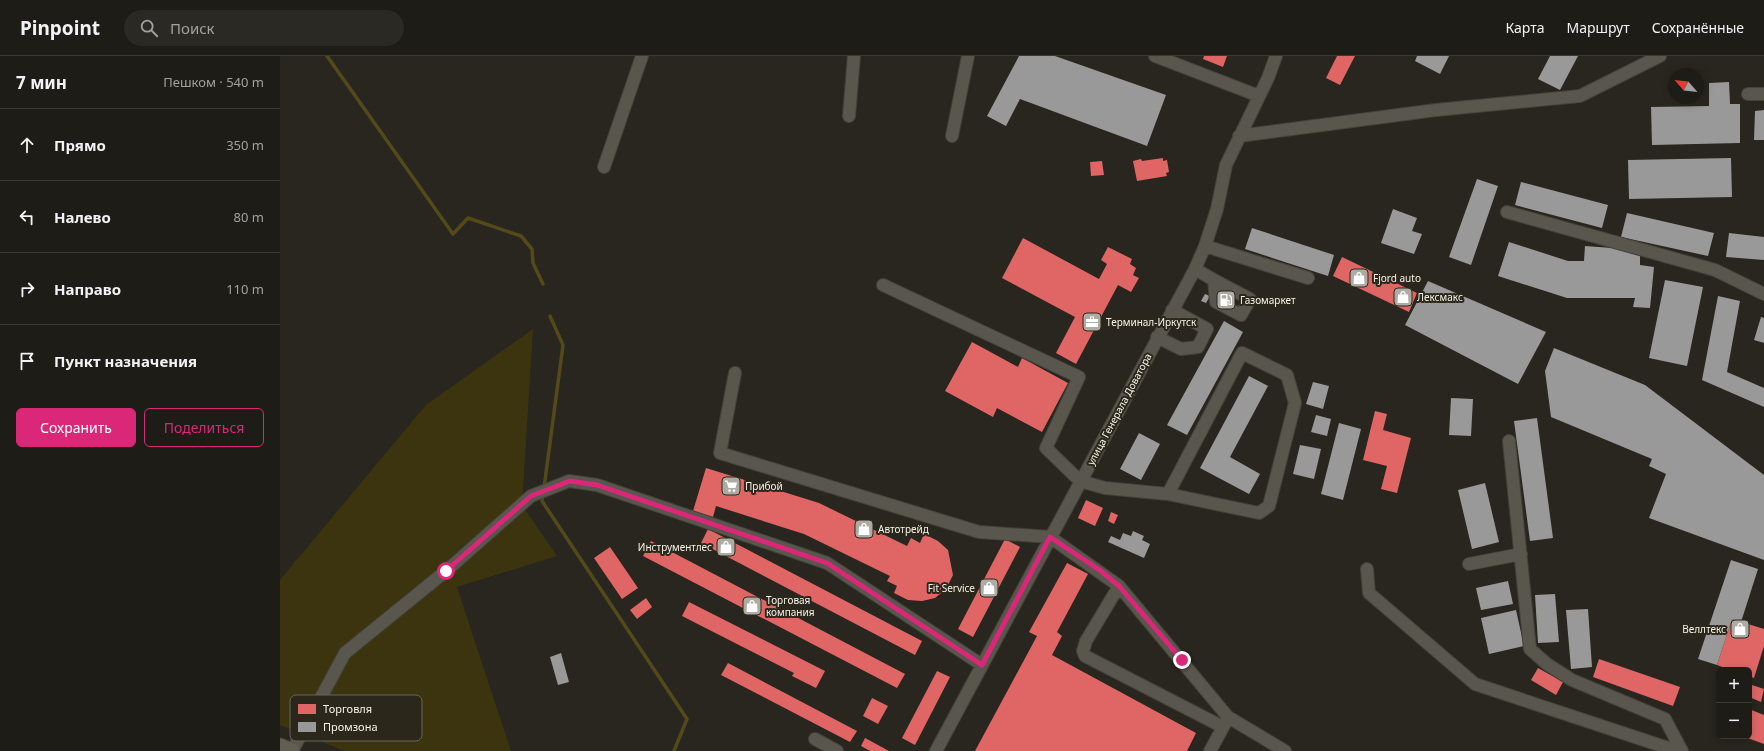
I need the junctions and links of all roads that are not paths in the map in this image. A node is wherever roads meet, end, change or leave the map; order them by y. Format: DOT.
graph roads {
  1 [pos="642,56"];
  2 [pos="854,56"];
  3 [pos="968,56"];
  4 [pos="1155,56"];
  5 [pos="1276,56"];
  6 [pos="1660,56"];
  7 [pos="1748,94"];
  8 [pos="1764,94"];
  9 [pos="1259,96"];
  10 [pos="849,116"];
  11 [pos="952,136"];
  12 [pos="1240,136"];
  13 [pos="604,167"];
  14 [pos="1506,212"];
  15 [pos="1205,246"];
  16 [pos="1195,269"];
  17 [pos="1308,278"];
  18 [pos="1214,280"];
  19 [pos="883,285"];
  20 [pos="1764,294"];
  21 [pos="1172,310"];
  22 [pos="1157,337"];
  23 [pos="735,373"];
  24 [pos="1509,441"];
  25 [pos="1080,481"];
  26 [pos="1168,494"];
  27 [pos="1050,537"];
  28 [pos="1521,554"];
  29 [pos="1469,564"];
  30 [pos="1367,569"];
  31 [pos="1119,586"];
  32 [pos="982,665"];
  33 [pos="322,695"];
  34 [pos="1226,722"];
  35 [pos="815,739"];
  36 [pos="297,741"];
  37 [pos="280,746"];
  38 [pos="292,751"];
  39 [pos="837,751"];
  40 [pos="936,751"];
  41 [pos="1210,751"];
  42 [pos="1285,751"];
  43 [pos="1677,751"];
  44 [pos="1682,751"];
  1 -- 13 [label="street"];
  2 -- 10 [label="street"];
  3 -- 11 [label="street"];
  4 -- 9 [label="street"];
  5 -- 9 [label="street, улица Генерала Доватора"];
  6 -- 12 [label="street"];
  7 -- 8 [label="street"];
  9 -- 12 [label="street, улица Генерала Доватора"];
  12 -- 15 [label="street, улица Генерала Доватора"];
  14 -- 20 [label="street"];
  15 -- 16 [label="street, улица Генерала Доватора"];
  15 -- 17 [label="street"];
  16 -- 18 [label="street"];
  16 -- 21 [label="street, улица Генерала Доватора"];
  19 -- 25 [label="street"];
  21 -- 22 [label="street, улица Генерала Доватора"];
  21 -- 22 [label="street"];
  22 -- 25 [label="street, улица Генерала Доватора"];
  23 -- 27 [label="street"];
  24 -- 28 [label="street"];
  25 -- 26 [label="street"];
  25 -- 27 [label="street, улица Генерала Доватора"];
  26 -- 26 [label="street"];
  27 -- 31 [label="street"];
  27 -- 32 [label="street, улица Генерала Доватора"];
  28 -- 29 [label="street"];
  28 -- 44 [label="street"];
  30 -- 43 [label="street"];
  31 -- 34 [label="street"];
  31 -- 34 [label="street"];
  32 -- 33 [label="street"];
  32 -- 40 [label="street, улица Генерала Доватора"];
  34 -- 41 [label="street"];
  34 -- 42 [label="street"];
  35 -- 39 [label="street"];
  36 -- 38 [label="street"];
  37 -- 38 [label="main road"];
}
